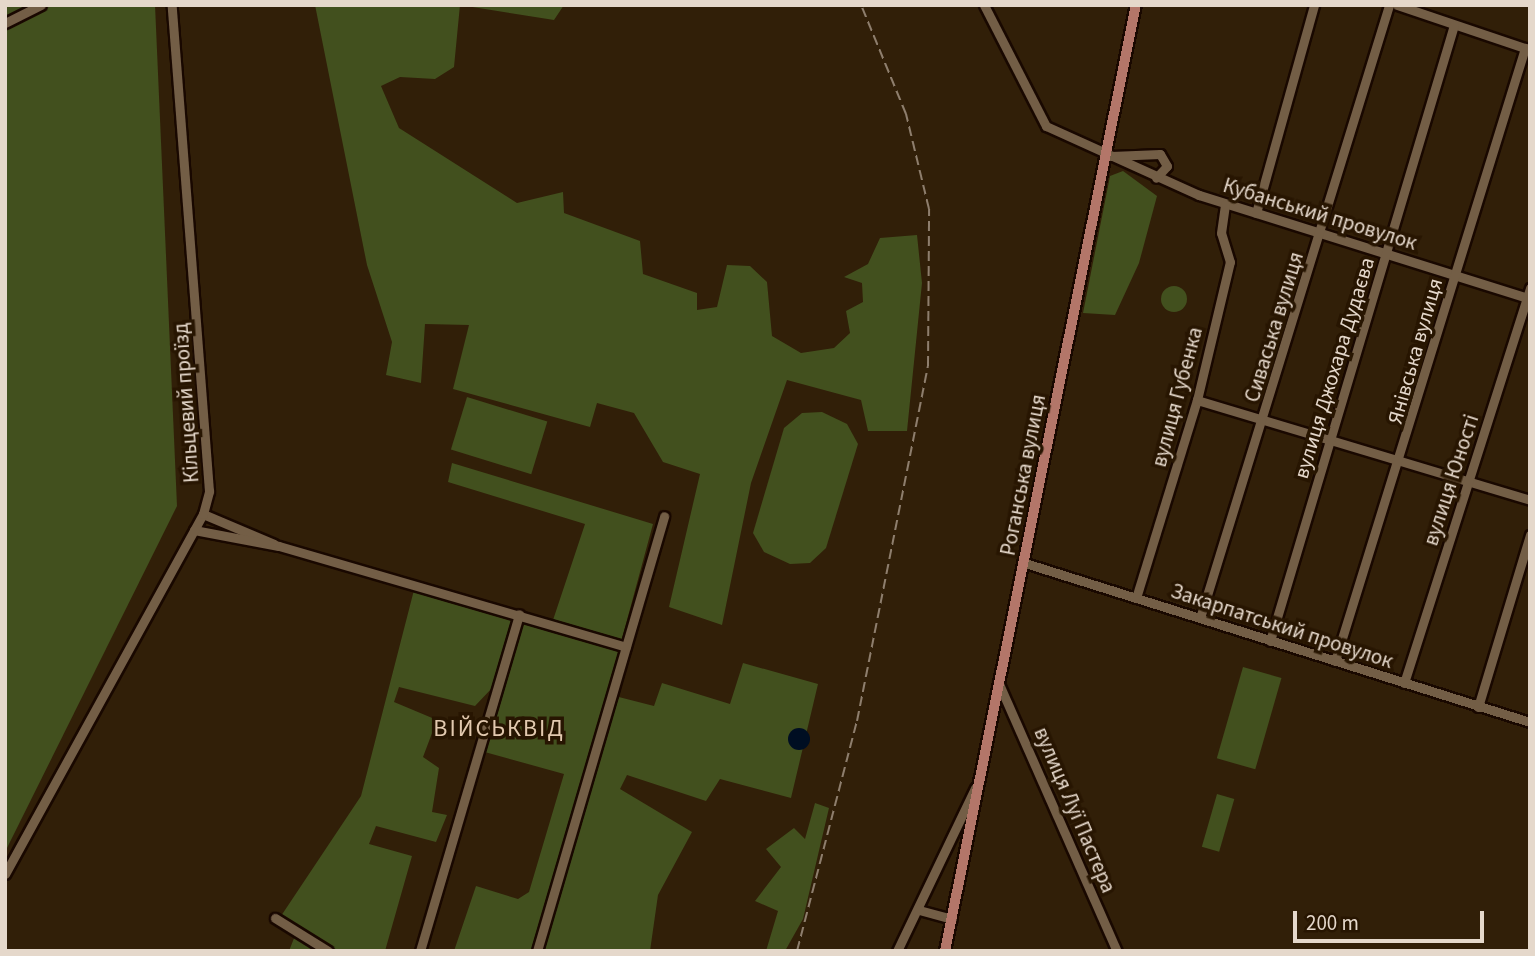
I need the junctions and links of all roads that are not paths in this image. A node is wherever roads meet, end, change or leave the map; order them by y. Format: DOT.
graph roads {
  1 [pos="41,5"];
  2 [pos="172,5"];
  3 [pos="984,5"];
  4 [pos="1136,5"];
  5 [pos="1314,5"];
  6 [pos="1389,5"];
  7 [pos="1397,5"];
  8 [pos="5,23"];
  9 [pos="1454,25"];
  10 [pos="1527,49"];
  11 [pos="1106,156"];
  12 [pos="1156,178"];
  13 [pos="1224,204"];
  14 [pos="1256,213"];
  15 [pos="1321,235"];
  16 [pos="1387,252"];
  17 [pos="1456,272"];
  18 [pos="1529,295"];
  19 [pos="1197,400"];
  20 [pos="1264,420"];
  21 [pos="1331,441"];
  22 [pos="1402,459"];
  23 [pos="1468,481"];
  24 [pos="1530,500"];
  25 [pos="203,514"];
  26 [pos="664,516"];
  27 [pos="194,530"];
  28 [pos="1530,536"];
  29 [pos="279,546"];
  30 [pos="1025,563"];
  31 [pos="1136,598"];
  32 [pos="519,614"];
  33 [pos="1200,618"];
  34 [pos="1270,641"];
  35 [pos="626,647"];
  36 [pos="1335,661"];
  37 [pos="1405,683"];
  38 [pos="999,684"];
  39 [pos="1478,707"];
  40 [pos="1530,722"];
  41 [pos="978,783"];
  42 [pos="5,874"];
  43 [pos="919,910"];
  44 [pos="275,918"];
  45 [pos="952,919"];
  46 [pos="328,951"];
  47 [pos="420,951"];
  48 [pos="537,951"];
  49 [pos="897,951"];
  50 [pos="945,951"];
  51 [pos="1117,951"];
  1 -- 8 [label="street"];
  2 -- 25 [label="street, Кільцевий проїзд"];
  3 -- 11 [label="street, Кубанський провулок"];
  4 -- 11 [label="main road, Роганська вулиця"];
  5 -- 14 [label="street"];
  6 -- 15 [label="street, Сиваська вулиця"];
  7 -- 9 [label="street"];
  9 -- 10 [label="street"];
  9 -- 16 [label="street, вулиця Джохара Дудаєва"];
  10 -- 17 [label="street, Янівська вулиця"];
  11 -- 12 [label="street, Кубанський провулок"];
  11 -- 12 [label="street"];
  11 -- 30 [label="main road, Роганська вулиця"];
  12 -- 13 [label="street, Кубанський провулок"];
  13 -- 14 [label="street, Кубанський провулок"];
  13 -- 19 [label="street, вулиця Губенка"];
  14 -- 15 [label="street, Кубанський провулок"];
  15 -- 16 [label="street, Кубанський провулок"];
  15 -- 20 [label="street, Сиваська вулиця"];
  16 -- 17 [label="street, Кубанський провулок"];
  16 -- 21 [label="street, вулиця Джохара Дудаєва"];
  17 -- 18 [label="street, Кубанський провулок"];
  17 -- 22 [label="street, Янівська вулиця"];
  18 -- 23 [label="street, вулиця Юності"];
  19 -- 20 [label="street"];
  19 -- 31 [label="street, вулиця Губенка"];
  20 -- 21 [label="street"];
  20 -- 33 [label="street, Сиваська вулиця"];
  21 -- 22 [label="street"];
  21 -- 34 [label="street, вулиця Джохара Дудаєва"];
  22 -- 23 [label="street"];
  22 -- 36 [label="street, Янівська вулиця"];
  23 -- 24 [label="street"];
  23 -- 37 [label="street, вулиця Юності"];
  25 -- 27 [label="street, Кільцевий проїзд"];
  25 -- 29 [label="street"];
  26 -- 35 [label="street"];
  27 -- 29 [label="street"];
  27 -- 42 [label="street, Кільцевий проїзд"];
  28 -- 39 [label="street"];
  29 -- 32 [label="street"];
  30 -- 31 [label="street, Закарпатський провулок"];
  30 -- 38 [label="main road, Роганська вулиця"];
  31 -- 33 [label="street, Закарпатський провулок"];
  32 -- 35 [label="street"];
  32 -- 47 [label="street"];
  33 -- 34 [label="street, Закарпатський провулок"];
  34 -- 36 [label="street, Закарпатський провулок"];
  35 -- 48 [label="street"];
  36 -- 37 [label="street, Закарпатський провулок"];
  37 -- 39 [label="street, Закарпатський провулок"];
  38 -- 41 [label="main road, Роганська вулиця"];
  38 -- 51 [label="street, вулиця Луї Пастера"];
  39 -- 40 [label="street, Закарпатський провулок"];
  41 -- 43 [label="street"];
  41 -- 45 [label="main road, Роганська вулиця"];
  43 -- 45 [label="street"];
  43 -- 49 [label="street"];
  44 -- 46 [label="street"];
  45 -- 50 [label="main road, Роганська вулиця"];
}
